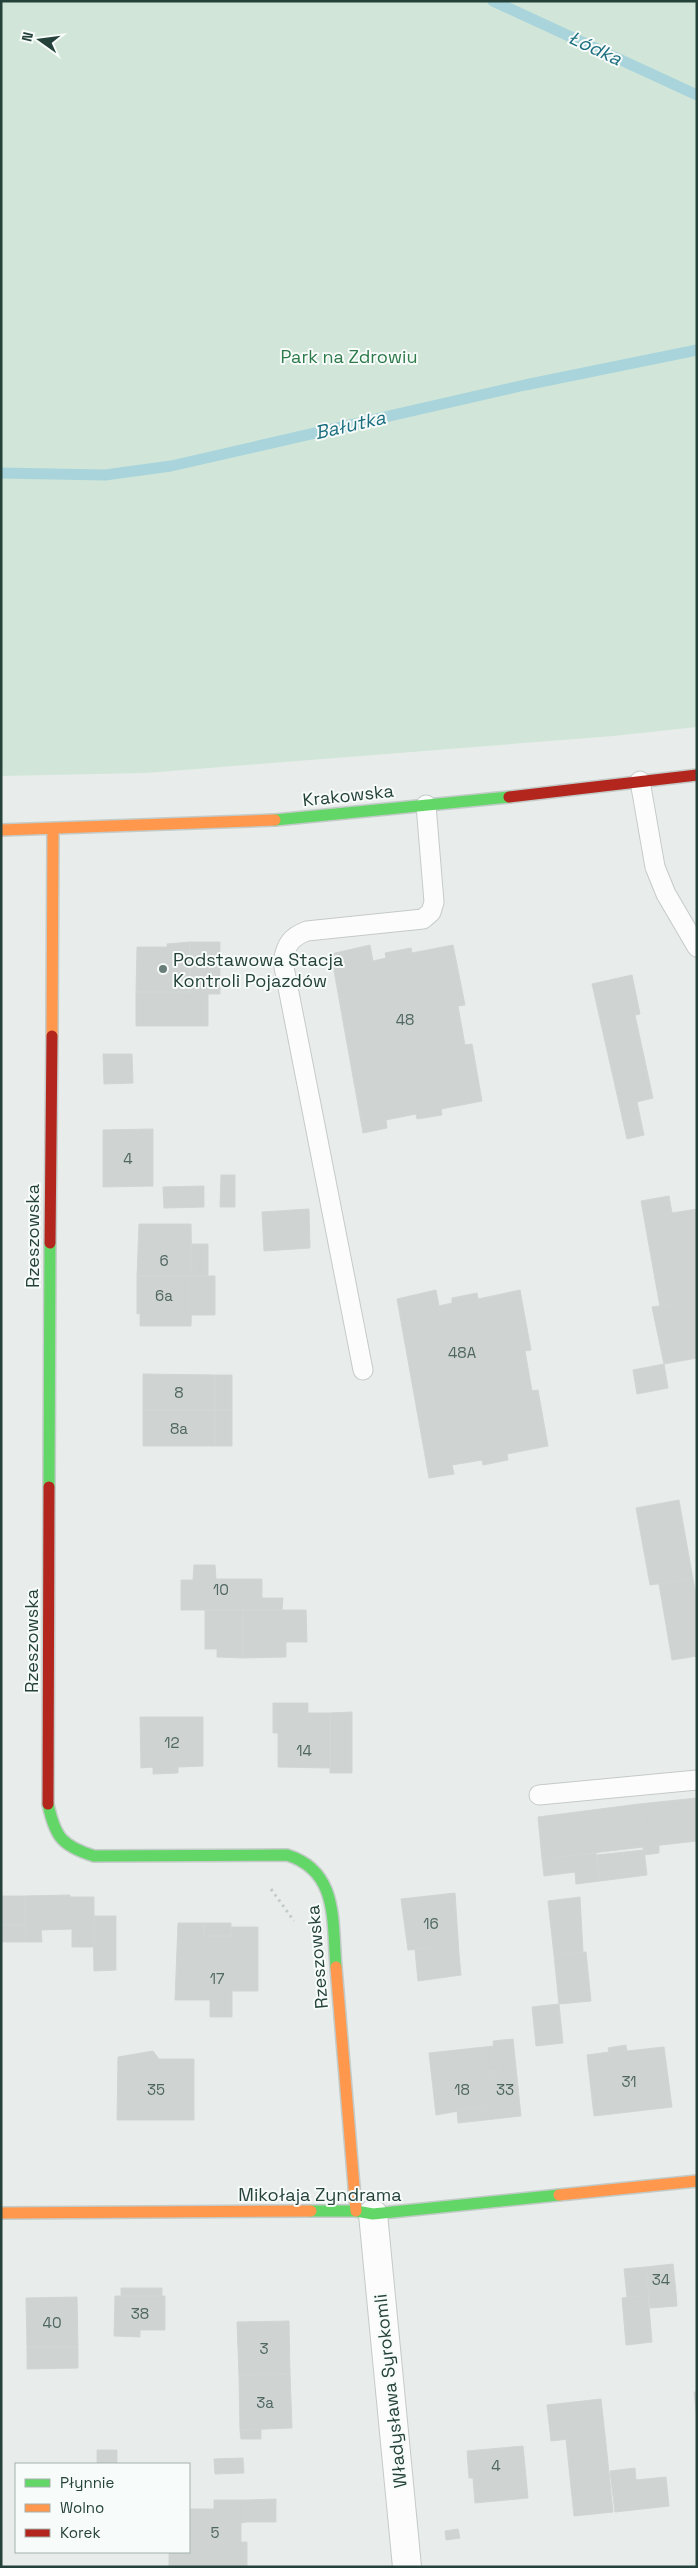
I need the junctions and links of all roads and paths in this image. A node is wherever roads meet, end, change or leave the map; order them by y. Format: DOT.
graph roads {
  1 [pos="697,775"];
  2 [pos="640,781"];
  3 [pos="426,805"];
  4 [pos="52,829"];
  5 [pos="1,830"];
  6 [pos="697,946"];
  7 [pos="363,1370"];
  8 [pos="697,1780"];
  9 [pos="539,1795"];
  10 [pos="697,2181"];
  11 [pos="1,2213"];
  12 [pos="364,2213"];
  13 [pos="407,2567"];
  1 -- 2 [label="street, Krakowska"];
  2 -- 3 [label="street, Krakowska"];
  2 -- 6 [label="lane"];
  3 -- 4 [label="street, Krakowska"];
  3 -- 7 [label="lane"];
  4 -- 5 [label="street, Krakowska"];
  4 -- 12 [label="street, Rzeszowska"];
  8 -- 9 [label="lane"];
  10 -- 12 [label="street, Mikołaja Zyndrama"];
  11 -- 12 [label="street, Mikołaja Zyndrama"];
  12 -- 13 [label="street, Władysława Syrokomli"];
}
